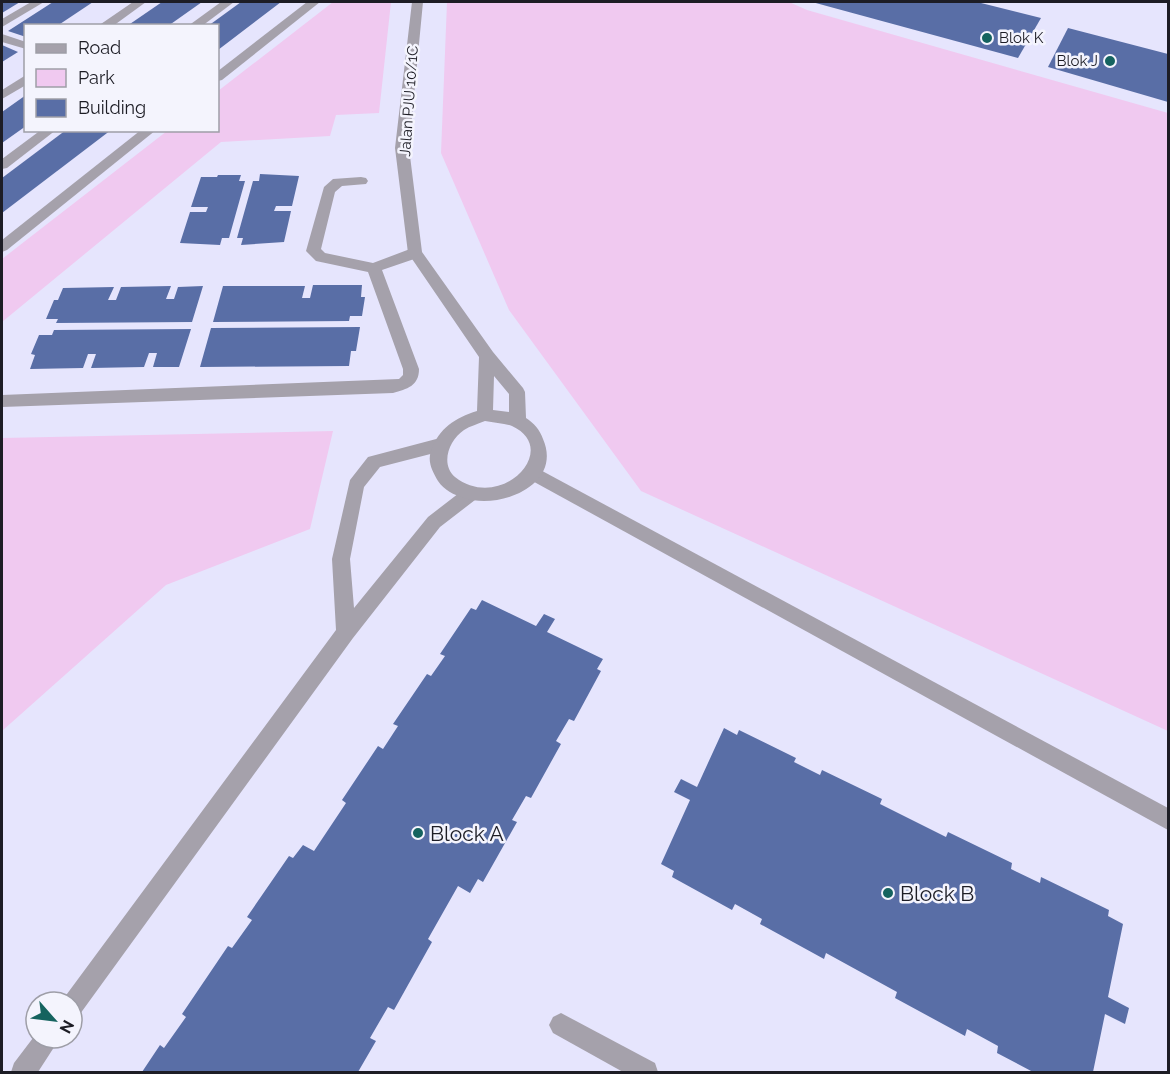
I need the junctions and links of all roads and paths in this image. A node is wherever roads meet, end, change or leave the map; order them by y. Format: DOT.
graph roads {
  1 [pos="38,2"];
  2 [pos="140,2"];
  3 [pos="228,2"];
  4 [pos="314,2"];
  5 [pos="417,2"];
  6 [pos="2,24"];
  7 [pos="107,24"];
  8 [pos="197,24"];
  9 [pos="2,38"];
  10 [pos="24,45"];
  11 [pos="219,76"];
  12 [pos="24,80"];
  13 [pos="2,95"];
  14 [pos="47,132"];
  15 [pos="147,132"];
  16 [pos="2,165"];
  17 [pos="361,181"];
  18 [pos="2,247"];
  19 [pos="415,253"];
  20 [pos="374,268"];
  21 [pos="487,356"];
  22 [pos="2,401"];
  23 [pos="485,416"];
  24 [pos="518,421"];
  25 [pos="440,445"];
  26 [pos="533,473"];
  27 [pos="468,495"];
  28 [pos="346,632"];
  29 [pos="1168,819"];
  30 [pos="84,990"];
  31 [pos="561,1025"];
  32 [pos="39,1050"];
  33 [pos="23,1072"];
  34 [pos="646,1072"];
  1 -- 6 [label="street"];
  2 -- 7 [label="street"];
  3 -- 8 [label="street"];
  4 -- 11 [label="street"];
  5 -- 19 [label="street, Jalan PJU 10/1C"];
  9 -- 10 [label="street"];
  12 -- 13 [label="street"];
  14 -- 16 [label="street"];
  15 -- 18 [label="street"];
  17 -- 20 [label="street"];
  19 -- 20 [label="street"];
  19 -- 21 [label="street, Jalan PJU 10/1C"];
  20 -- 22 [label="street"];
  21 -- 23 [label="street"];
  21 -- 24 [label="street, Jalan PJU 10/1C"];
  23 -- 24 [label="street"];
  23 -- 25 [label="street"];
  24 -- 26 [label="street"];
  25 -- 27 [label="street"];
  25 -- 28 [label="street"];
  26 -- 27 [label="street"];
  26 -- 29 [label="street"];
  27 -- 28 [label="street"];
  28 -- 30 [label="street"];
  31 -- 34 [label="street"];
  32 -- 33 [label="street"];
}
